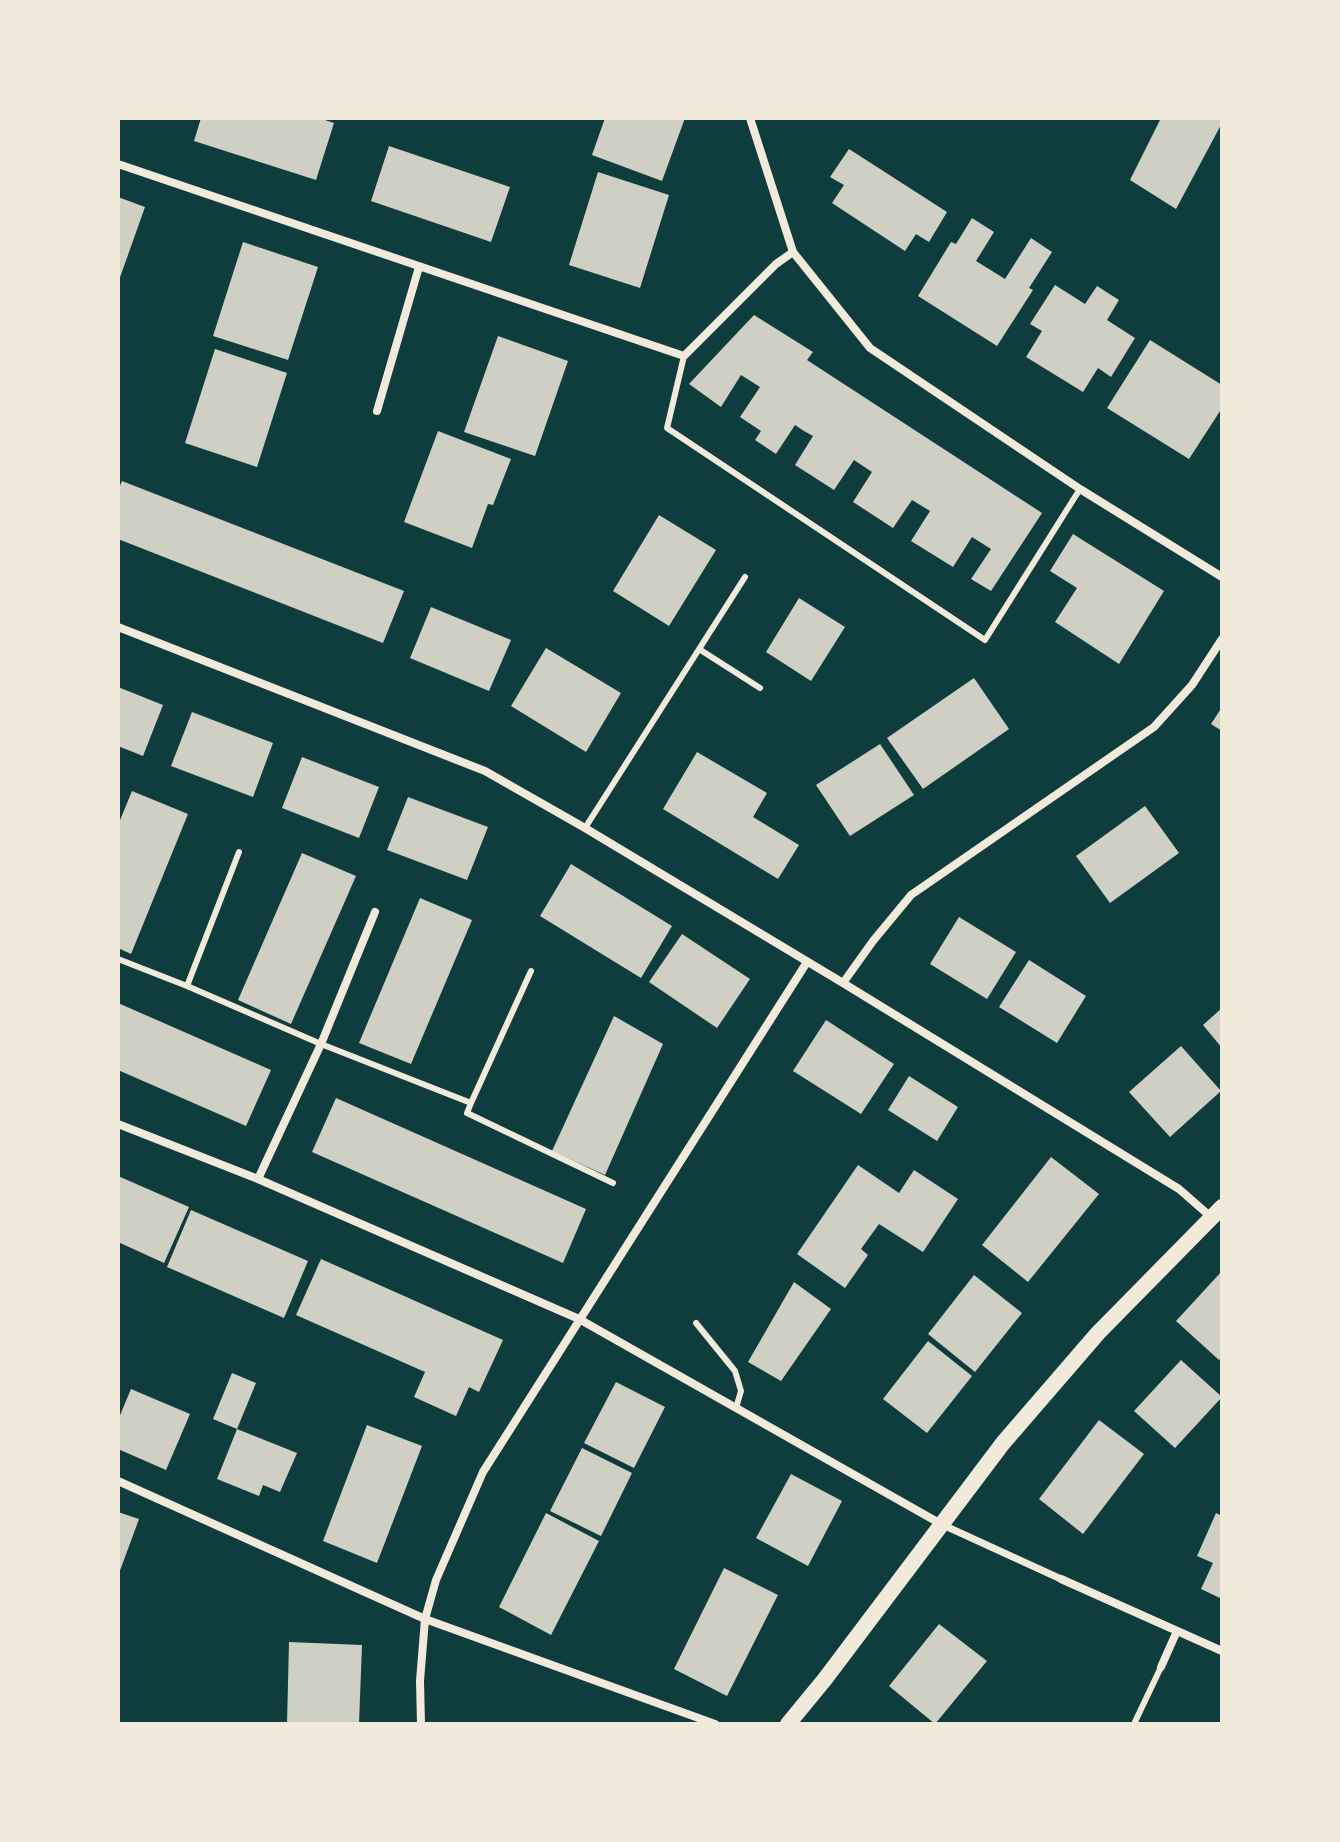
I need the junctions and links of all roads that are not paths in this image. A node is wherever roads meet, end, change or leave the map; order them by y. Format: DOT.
graph roads {
  1 [pos="750,118"];
  2 [pos="118,164"];
  3 [pos="793,252"];
  4 [pos="419,267"];
  5 [pos="684,356"];
  6 [pos="377,411"];
  7 [pos="1080,489"];
  8 [pos="745,577"];
  9 [pos="1222,577"];
  10 [pos="118,627"];
  11 [pos="1222,639"];
  12 [pos="699,649"];
  13 [pos="760,688"];
  14 [pos="585,828"];
  15 [pos="239,852"];
  16 [pos="375,912"];
  17 [pos="118,959"];
  18 [pos="807,962"];
  19 [pos="531,971"];
  20 [pos="843,983"];
  21 [pos="187,986"];
  22 [pos="321,1044"];
  23 [pos="471,1103"];
  24 [pos="118,1124"];
  25 [pos="258,1179"];
  26 [pos="613,1183"];
  27 [pos="1216,1212"];
  28 [pos="579,1319"];
  29 [pos="696,1323"];
  30 [pos="736,1409"];
  31 [pos="118,1481"];
  32 [pos="941,1524"];
  33 [pos="1061,1579"];
  34 [pos="425,1619"];
  35 [pos="1177,1631"];
  36 [pos="1222,1651"];
  37 [pos="1161,1667"];
  38 [pos="421,1724"];
  39 [pos="715,1724"];
  40 [pos="788,1724"];
  41 [pos="1134,1724"];
  1 -- 3 [label="street"];
  2 -- 4 [label="street"];
  3 -- 5 [label="street"];
  3 -- 7 [label="street"];
  4 -- 5 [label="street"];
  4 -- 6 [label="street"];
  5 -- 7 [label="lane"];
  7 -- 9 [label="street"];
  8 -- 12 [label="lane"];
  10 -- 14 [label="street"];
  11 -- 20 [label="street"];
  12 -- 13 [label="lane"];
  12 -- 14 [label="lane"];
  14 -- 18 [label="street"];
  15 -- 21 [label="lane"];
  16 -- 22 [label="street"];
  17 -- 21 [label="lane"];
  18 -- 20 [label="street"];
  18 -- 28 [label="street"];
  19 -- 23 [label="lane"];
  20 -- 27 [label="street"];
  21 -- 22 [label="lane"];
  22 -- 23 [label="lane"];
  22 -- 25 [label="street"];
  23 -- 26 [label="lane"];
  24 -- 25 [label="street"];
  25 -- 28 [label="street"];
  27 -- 32 [label="main road"];
  28 -- 30 [label="street"];
  28 -- 34 [label="street"];
  29 -- 30 [label="lane"];
  30 -- 32 [label="street"];
  31 -- 34 [label="street"];
  32 -- 33 [label="street"];
  32 -- 40 [label="main road"];
  33 -- 35 [label="street"];
  34 -- 38 [label="street"];
  34 -- 39 [label="street"];
  35 -- 36 [label="street"];
  35 -- 37 [label="street"];
  37 -- 41 [label="lane"];
}
